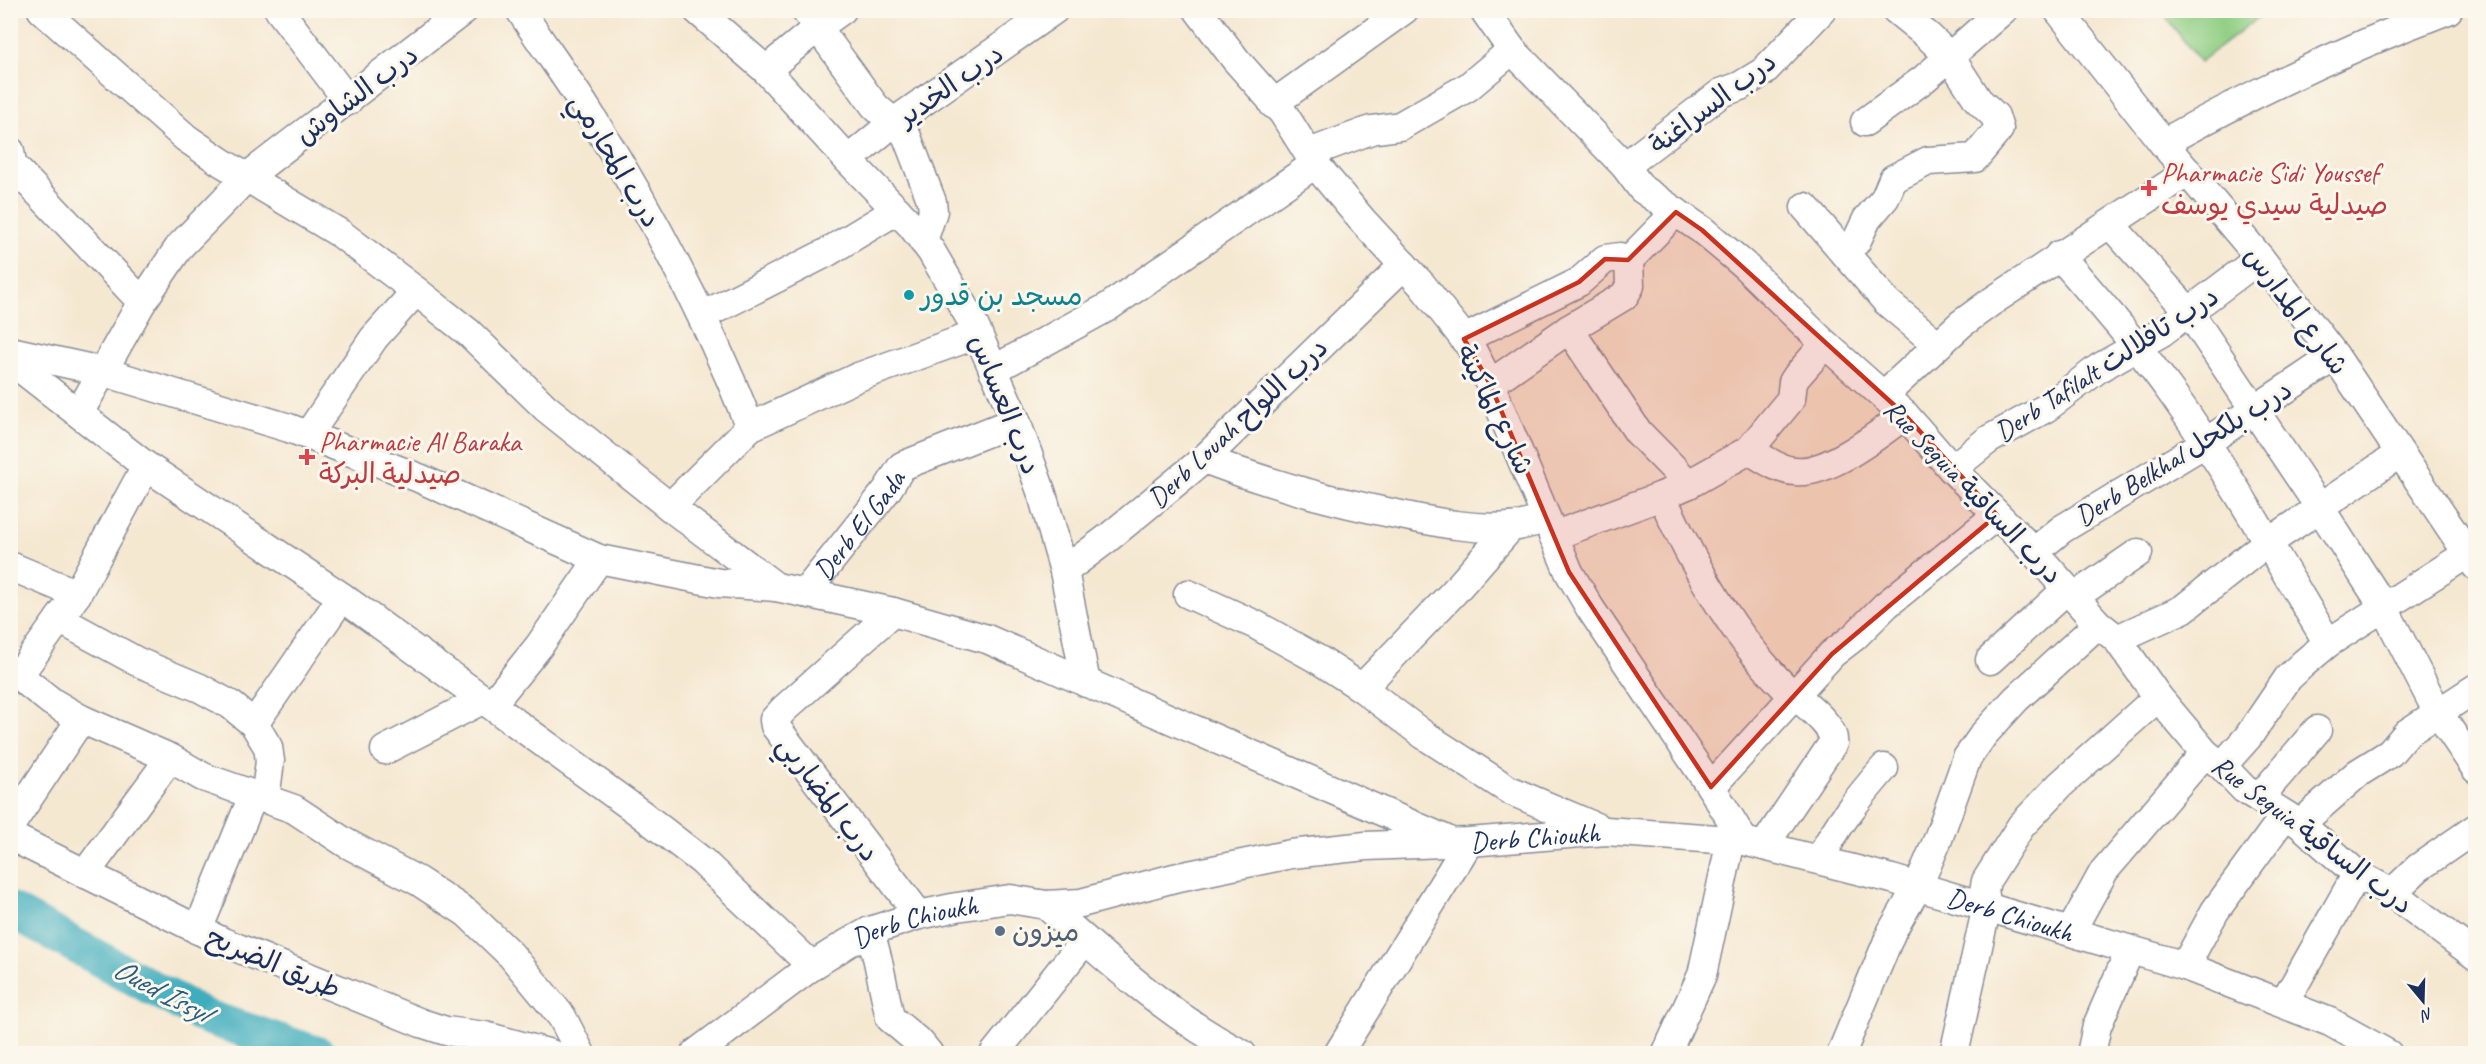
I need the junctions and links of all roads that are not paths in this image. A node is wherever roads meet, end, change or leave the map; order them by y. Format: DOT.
graph roads {
  1 [pos="42,10"];
  2 [pos="279,10"];
  3 [pos="464,10"];
  4 [pos="520,10"];
  5 [pos="697,10"];
  6 [pos="842,10"];
  7 [pos="1054,10"];
  8 [pos="1198,10"];
  9 [pos="1404,10"];
  10 [pos="1484,10"];
  11 [pos="1822,10"];
  12 [pos="1896,10"];
  13 [pos="2003,10"];
  14 [pos="2058,10"];
  15 [pos="2448,10"];
  16 [pos="811,19"];
  17 [pos="1512,50"];
  18 [pos="1950,57"];
  19 [pos="766,70"];
  20 [pos="348,101"];
  21 [pos="1273,104"];
  22 [pos="894,122"];
  23 [pos="1865,122"];
  24 [pos="2163,142"];
  25 [pos="10,151"];
  26 [pos="1312,159"];
  27 [pos="848,160"];
  28 [pos="1625,166"];
  29 [pos="2188,171"];
  30 [pos="247,177"];
  31 [pos="1805,207"];
  32 [pos="897,210"];
  33 [pos="1676,212"];
  34 [pos="2110,224"];
  35 [pos="923,241"];
  36 [pos="1841,250"];
  37 [pos="2059,255"];
  38 [pos="2260,258"];
  39 [pos="1629,260"];
  40 [pos="1404,265"];
  41 [pos="416,291"];
  42 [pos="142,302"];
  43 [pos="2189,312"];
  44 [pos="702,316"];
  45 [pos="1569,329"];
  46 [pos="978,334"];
  47 [pos="1464,339"];
  48 [pos="1825,344"];
  49 [pos="1938,345"];
  50 [pos="2138,347"];
  51 [pos="10,351"];
  52 [pos="2335,356"];
  53 [pos="10,360"];
  54 [pos="993,370"];
  55 [pos="101,371"];
  56 [pos="1490,384"];
  57 [pos="1884,395"];
  58 [pos="2254,410"];
  59 [pos="79,413"];
  60 [pos="1905,415"];
  61 [pos="1016,421"];
  62 [pos="750,427"];
  63 [pos="308,435"];
  64 [pos="2205,443"];
  65 [pos="1749,450"];
  66 [pos="2399,454"];
  67 [pos="1204,459"];
  68 [pos="146,466"];
  69 [pos="1952,469"];
  70 [pos="1689,484"];
  71 [pos="1662,495"];
  72 [pos="670,507"];
  73 [pos="2320,508"];
  74 [pos="1997,515"];
  75 [pos="1512,527"];
  76 [pos="1549,528"];
  77 [pos="2267,543"];
  78 [pos="2034,552"];
  79 [pos="2138,553"];
  80 [pos="599,560"];
  81 [pos="2471,560"];
  82 [pos="10,566"];
  83 [pos="1064,571"];
  84 [pos="776,587"];
  85 [pos="805,593"];
  86 [pos="2070,593"];
  87 [pos="77,594"];
  88 [pos="1188,594"];
  89 [pos="342,597"];
  90 [pos="2383,606"];
  91 [pos="893,612"];
  92 [pos="59,619"];
  93 [pos="2108,632"];
  94 [pos="2328,643"];
  95 [pos="1990,660"];
  96 [pos="13,673"];
  97 [pos="1086,683"];
  98 [pos="1362,688"];
  99 [pos="2475,688"];
  100 [pos="1794,694"];
  101 [pos="2158,697"];
  102 [pos="488,701"];
  103 [pos="2437,711"];
  104 [pos="81,719"];
  105 [pos="254,724"];
  106 [pos="2317,730"];
  107 [pos="386,750"];
  108 [pos="170,758"];
  109 [pos="2214,759"];
  110 [pos="1884,768"];
  111 [pos="2475,770"];
  112 [pos="1711,787"];
  113 [pos="259,797"];
  114 [pos="2259,798"];
  115 [pos="2292,820"];
  116 [pos="10,826"];
  117 [pos="2475,828"];
  118 [pos="1606,831"];
  119 [pos="10,836"];
  120 [pos="1460,842"];
  121 [pos="1746,843"];
  122 [pos="1820,859"];
  123 [pos="85,874"];
  124 [pos="2357,874"];
  125 [pos="1918,886"];
  126 [pos="2392,893"];
  127 [pos="1046,904"];
  128 [pos="1987,906"];
  129 [pos="919,915"];
  130 [pos="198,930"];
  131 [pos="870,931"];
  132 [pos="2071,931"];
  133 [pos="1085,940"];
  134 [pos="2130,950"];
  135 [pos="2475,956"];
  136 [pos="812,966"];
  137 [pos="2185,966"];
  138 [pos="2284,1003"];
  139 [pos="551,1053"];
  140 [pos="581,1053"];
  141 [pos="695,1053"];
  142 [pos="929,1053"];
  143 [pos="994,1053"];
  144 [pos="1242,1053"];
  145 [pos="1338,1053"];
  146 [pos="1666,1053"];
  147 [pos="1841,1053"];
  148 [pos="1954,1053"];
  149 [pos="2091,1053"];
  150 [pos="2388,1053"];
  1 -- 30 [label="street"];
  2 -- 20 [label="street"];
  3 -- 20 [label="street, درب الشاوش"];
  4 -- 44 [label="street, درب المحارمي"];
  5 -- 19 [label="street, درب العساس"];
  6 -- 16 [label="street"];
  7 -- 22 [label="street, درب الخدير"];
  8 -- 21 [label="street, شارع الماكينة"];
  9 -- 21 [label="street"];
  10 -- 17 [label="street, Rue Seguia درب الساقية"];
  11 -- 28 [label="street, درب السراغنة"];
  12 -- 18 [label="street"];
  13 -- 18 [label="street"];
  14 -- 24 [label="street, شارع المدارس"];
  15 -- 24 [label="street"];
  16 -- 19 [label="street"];
  16 -- 22 [label="street"];
  17 -- 26 [label="street"];
  17 -- 28 [label="street, Rue Seguia درب الساقية"];
  18 -- 23 [label="street"];
  18 -- 36 [label="street"];
  19 -- 27 [label="street, درب العساس"];
  20 -- 30 [label="street, درب الشاوش"];
  21 -- 26 [label="street, شارع الماكينة"];
  22 -- 27 [label="street, درب الخدير"];
  22 -- 35 [label="street"];
  24 -- 29 [label="street, شارع المدارس"];
  25 -- 42 [label="street"];
  26 -- 40 [label="street, شارع الماكينة"];
  26 -- 54 [label="street"];
  27 -- 32 [label="street, درب العساس"];
  28 -- 33 [label="street, Rue Seguia درب الساقية"];
  29 -- 34 [label="street"];
  29 -- 38 [label="street, شارع المدارس"];
  30 -- 41 [label="street"];
  30 -- 42 [label="street, درب الشاوش"];
  31 -- 36 [label="street"];
  32 -- 35 [label="street, درب العساس"];
  32 -- 44 [label="street"];
  33 -- 39 [label="street"];
  33 -- 48 [label="street, Rue Seguia درب الساقية"];
  34 -- 37 [label="street"];
  34 -- 43 [label="street"];
  35 -- 46 [label="street, درب العساس"];
  36 -- 49 [label="street"];
  37 -- 49 [label="street"];
  37 -- 50 [label="street"];
  38 -- 43 [label="street, Derb Tafilalt درب تافلالت"];
  38 -- 52 [label="street, شارع المدارس"];
  39 -- 45 [label="street"];
  39 -- 47 [label="street"];
  40 -- 47 [label="street, شارع الماكينة"];
  40 -- 67 [label="street, Derb Louah درب اللواح"];
  41 -- 63 [label="street"];
  41 -- 72 [label="street"];
  42 -- 55 [label="street, درب الشاوش"];
  43 -- 50 [label="street, Derb Tafilalt درب تافلالت"];
  43 -- 58 [label="street"];
  44 -- 62 [label="street, درب المحارمي"];
  45 -- 56 [label="street"];
  45 -- 70 [label="street"];
  46 -- 54 [label="street, درب العساس"];
  46 -- 62 [label="street"];
  47 -- 56 [label="street, شارع الماكينة"];
  48 -- 57 [label="street, Rue Seguia درب الساقية"];
  48 -- 65 [label="street"];
  49 -- 57 [label="street"];
  50 -- 64 [label="street"];
  50 -- 69 [label="street, Derb Tafilalt درب تافلالت"];
  51 -- 55 [label="street"];
  52 -- 58 [label="street, Derb Belkhal درب بلكحل"];
  52 -- 66 [label="street, شارع المدارس"];
  53 -- 59 [label="street"];
  54 -- 61 [label="street, درب العساس"];
  55 -- 59 [label="street, درب الشاوش"];
  55 -- 63 [label="street"];
  56 -- 76 [label="street, شارع الماكينة"];
  57 -- 60 [label="street, Rue Seguia درب الساقية"];
  58 -- 64 [label="street, Derb Belkhal درب بلكحل"];
  58 -- 73 [label="street"];
  59 -- 68 [label="street"];
  60 -- 65 [label="street"];
  60 -- 69 [label="street, Rue Seguia درب الساقية"];
  61 -- 83 [label="street, درب العساس"];
  61 -- 85 [label="street, Derb El Gada"];
  62 -- 72 [label="street"];
  63 -- 80 [label="street"];
  64 -- 77 [label="street"];
  64 -- 78 [label="street, Derb Belkhal درب بلكحل"];
  65 -- 70 [label="street"];
  66 -- 73 [label="street"];
  66 -- 81 [label="street, شارع المدارس"];
  67 -- 75 [label="street"];
  67 -- 83 [label="street, Derb Louah درب اللواح"];
  68 -- 87 [label="street"];
  68 -- 89 [label="street"];
  69 -- 74 [label="street, Rue Seguia درب الساقية"];
  70 -- 71 [label="street"];
  71 -- 76 [label="street"];
  71 -- 100 [label="street"];
  72 -- 84 [label="street"];
  73 -- 77 [label="street"];
  73 -- 90 [label="street"];
  74 -- 78 [label="street, Rue Seguia درب الساقية"];
  74 -- 100 [label="street"];
  75 -- 76 [label="street"];
  75 -- 98 [label="street"];
  76 -- 112 [label="street, شارع الماكينة"];
  77 -- 93 [label="street"];
  77 -- 94 [label="street"];
  78 -- 86 [label="street, Rue Seguia درب الساقية"];
  79 -- 86 [label="street"];
  80 -- 84 [label="street"];
  80 -- 102 [label="street"];
  81 -- 90 [label="street"];
  82 -- 87 [label="street"];
  83 -- 97 [label="street, درب العساس"];
  84 -- 85 [label="street"];
  85 -- 91 [label="street"];
  86 -- 93 [label="street, Rue Seguia درب الساقية"];
  86 -- 95 [label="street"];
  87 -- 92 [label="street"];
  88 -- 98 [label="street"];
  89 -- 102 [label="street"];
  89 -- 105 [label="street"];
  90 -- 94 [label="street"];
  90 -- 103 [label="street"];
  91 -- 97 [label="street"];
  91 -- 129 [label="street, درب المضاربي"];
  92 -- 96 [label="street"];
  92 -- 105 [label="street"];
  93 -- 101 [label="street, Rue Seguia درب الساقية"];
  93 -- 125 [label="street"];
  94 -- 109 [label="street"];
  96 -- 104 [label="street"];
  97 -- 120 [label="street"];
  98 -- 118 [label="street"];
  99 -- 103 [label="street"];
  100 -- 112 [label="street"];
  100 -- 121 [label="street"];
  101 -- 109 [label="street, Rue Seguia درب الساقية"];
  101 -- 128 [label="street"];
  102 -- 107 [label="street"];
  102 -- 136 [label="street"];
  103 -- 111 [label="street"];
  103 -- 115 [label="street"];
  104 -- 108 [label="street"];
  104 -- 116 [label="street"];
  105 -- 113 [label="street"];
  106 -- 114 [label="street"];
  108 -- 113 [label="street"];
  108 -- 123 [label="street"];
  109 -- 114 [label="street, Rue Seguia درب الساقية"];
  109 -- 132 [label="street"];
  110 -- 122 [label="street"];
  112 -- 121 [label="street, شارع الماكينة"];
  113 -- 130 [label="street"];
  113 -- 140 [label="street"];
  114 -- 115 [label="street, Rue Seguia درب الساقية"];
  115 -- 124 [label="street, Rue Seguia درب الساقية"];
  115 -- 137 [label="street"];
  117 -- 126 [label="street"];
  118 -- 120 [label="street, Derb Chioukh"];
  118 -- 121 [label="street, Derb Chioukh"];
  119 -- 123 [label="street, طريق الضريح"];
  120 -- 127 [label="street, Derb Chioukh"];
  120 -- 145 [label="street"];
  121 -- 122 [label="street, Derb Chioukh"];
  121 -- 146 [label="street"];
  122 -- 125 [label="street, Derb Chioukh"];
  123 -- 130 [label="street, طريق الضريح"];
  124 -- 126 [label="street, Rue Seguia درب الساقية"];
  124 -- 138 [label="street"];
  125 -- 128 [label="street, Derb Chioukh"];
  125 -- 147 [label="street"];
  126 -- 135 [label="street, Rue Seguia درب الساقية"];
  127 -- 129 [label="street, Derb Chioukh"];
  127 -- 133 [label="street"];
  128 -- 132 [label="street, Derb Chioukh"];
  128 -- 148 [label="street"];
  129 -- 131 [label="street, Derb Chioukh"];
  130 -- 139 [label="street, طريق الضريح"];
  131 -- 136 [label="street, Derb Chioukh"];
  131 -- 142 [label="street"];
  132 -- 134 [label="street, Derb Chioukh"];
  133 -- 143 [label="street"];
  133 -- 144 [label="street"];
  134 -- 137 [label="street, Derb Chioukh"];
  134 -- 149 [label="street"];
  136 -- 141 [label="street, Derb Chioukh"];
  137 -- 138 [label="street, Derb Chioukh"];
  138 -- 150 [label="street, Derb Chioukh"];
}
